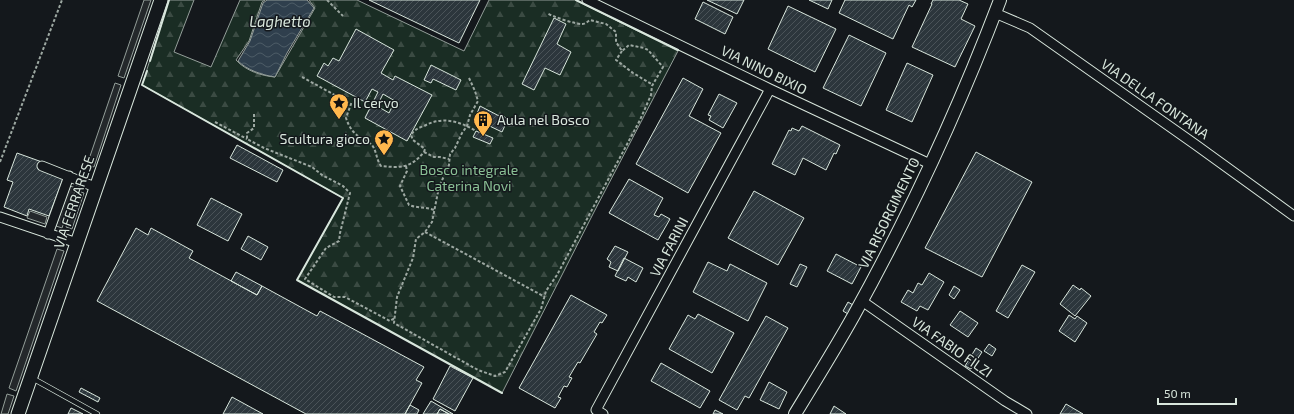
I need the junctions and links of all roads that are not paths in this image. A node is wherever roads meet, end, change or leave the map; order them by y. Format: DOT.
graph roads {
  1 [pos="161,0"];
  2 [pos="588,0"];
  3 [pos="1000,0"];
  4 [pos="994,15"];
  5 [pos="770,89"];
  6 [pos="930,164"];
  7 [pos="42,166"];
  8 [pos="69,176"];
  9 [pos="95,187"];
  10 [pos="1294,216"];
  11 [pos="0,217"];
  12 [pos="48,234"];
  13 [pos="77,243"];
  14 [pos="862,301"];
  15 [pos="31,377"];
  16 [pos="18,414"];
  17 [pos="97,414"];
  18 [pos="603,414"];
  19 [pos="795,414"];
  20 [pos="1027,414"];
  1 -- 9 [label="main road, VIA FERRARESE"];
  2 -- 5 [label="street, VIA NINO BIXIO"];
  3 -- 4 [label="street, VIA RISORGIMENTO"];
  4 -- 6 [label="street, VIA RISORGIMENTO"];
  4 -- 10 [label="street, VIA DELLA FONTANA"];
  5 -- 6 [label="street, VIA NINO BIXIO"];
  5 -- 18 [label="street, VIA FARINI"];
  6 -- 14 [label="street, VIA RISORGIMENTO"];
  7 -- 8 [label="street"];
  8 -- 9 [label="street"];
  8 -- 12 [label="street"];
  9 -- 13 [label="main road, VIA FERRARESE"];
  11 -- 12 [label="street"];
  12 -- 13 [label="street"];
  13 -- 15 [label="main road, VIA FERRARESE"];
  14 -- 19 [label="street, VIA RISORGIMENTO"];
  14 -- 20 [label="street, VIA FABIO FILZI"];
  15 -- 16 [label="main road, VIA FERRARESE"];
  15 -- 17 [label="lane"];
}
